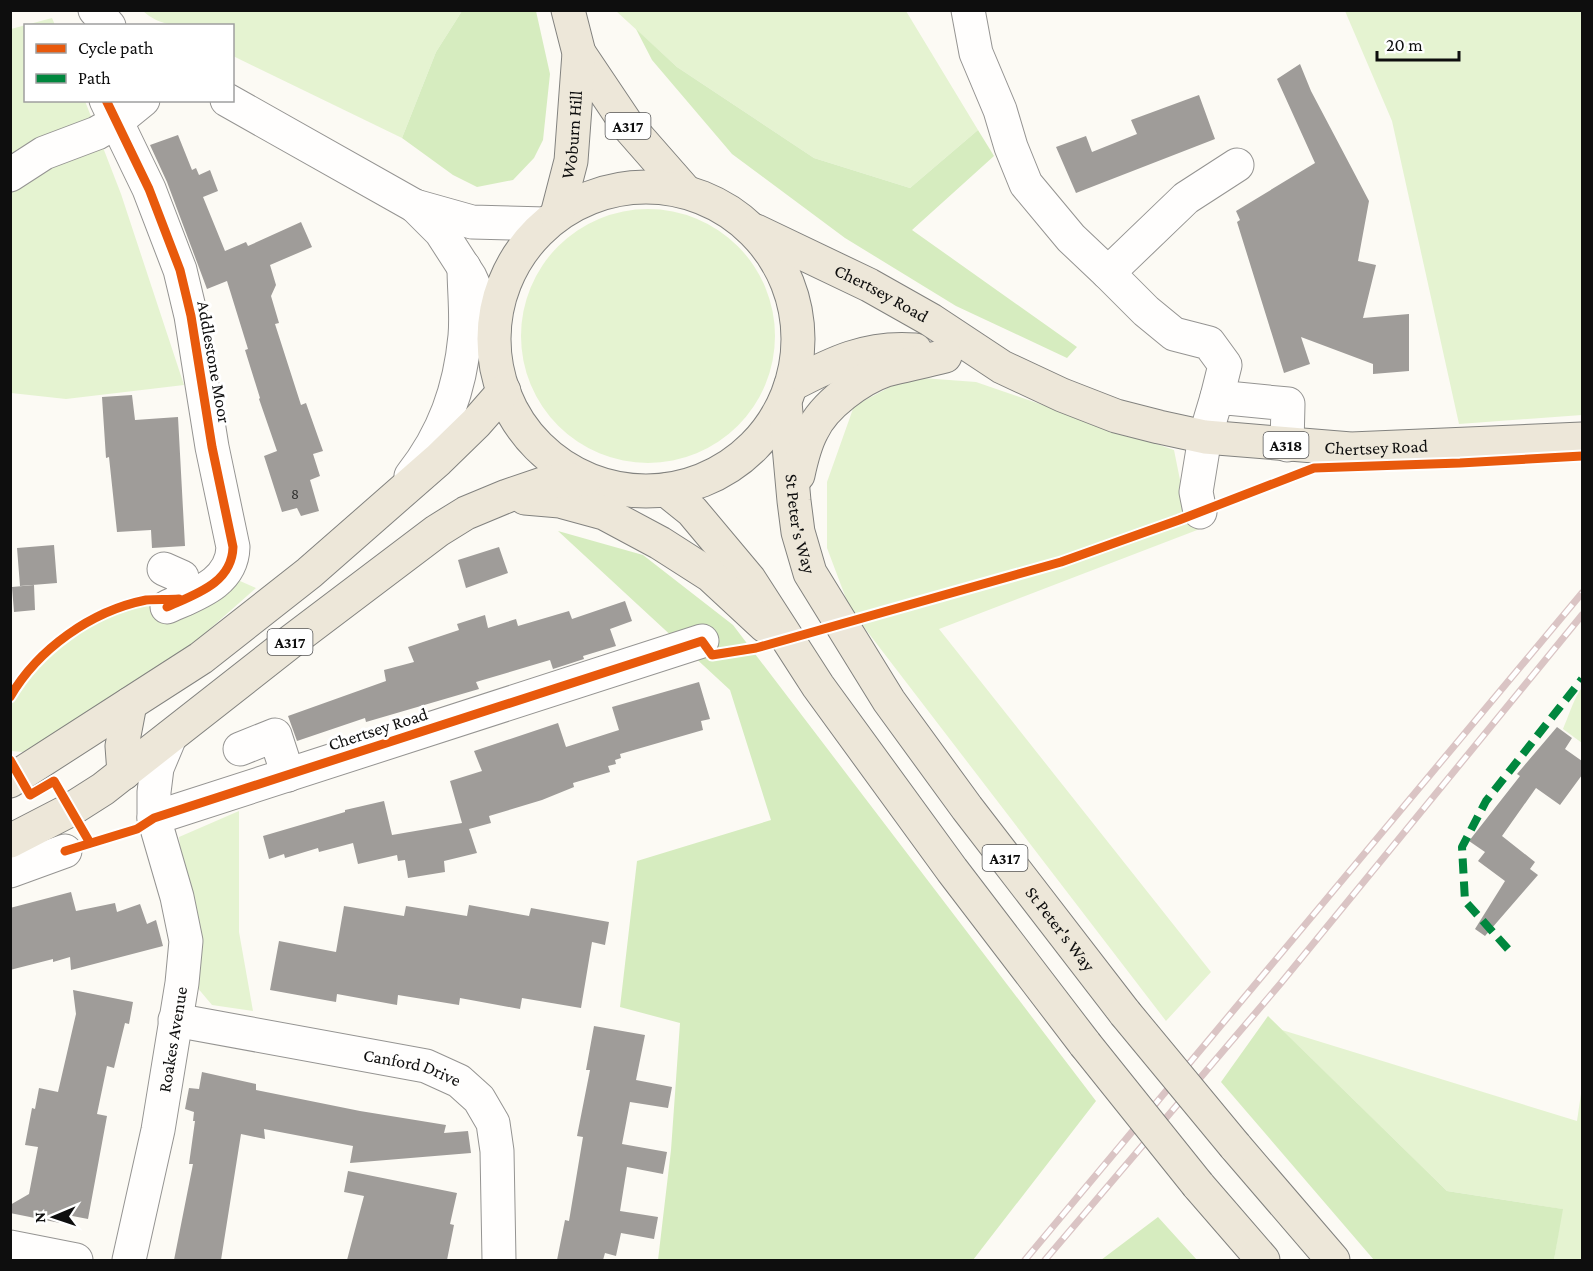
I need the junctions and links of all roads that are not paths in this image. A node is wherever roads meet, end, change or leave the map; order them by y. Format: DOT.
graph roads {
  1 [pos="95,10"];
  2 [pos="568,10"];
  3 [pos="968,10"];
  4 [pos="106,24"];
  5 [pos="579,53"];
  6 [pos="137,102"];
  7 [pos="231,102"];
  8 [pos="111,111"];
  9 [pos="1237,165"];
  10 [pos="10,175"];
  11 [pos="685,191"];
  12 [pos="415,206"];
  13 [pos="552,219"];
  14 [pos="752,229"];
  15 [pos="464,267"];
  16 [pos="1108,273"];
  17 [pos="494,330"];
  18 [pos="945,356"];
  19 [pos="1002,368"];
  20 [pos="504,391"];
  21 [pos="788,393"];
  22 [pos="1217,397"];
  23 [pos="1205,437"];
  24 [pos="1582,439"];
  25 [pos="1287,445"];
  26 [pos="585,479"];
  27 [pos="666,490"];
  28 [pos="395,496"];
  29 [pos="507,496"];
  30 [pos="794,501"];
  31 [pos="1200,512"];
  32 [pos="164,569"];
  33 [pos="702,641"];
  34 [pos="818,686"];
  35 [pos="130,704"];
  36 [pos="170,737"];
  37 [pos="240,749"];
  38 [pos="123,773"];
  39 [pos="288,775"];
  40 [pos="10,781"];
  41 [pos="154,818"];
  42 [pos="10,841"];
  43 [pos="65,851"];
  44 [pos="10,871"];
  45 [pos="175,1020"];
  46 [pos="10,1246"];
  47 [pos="76,1260"];
  48 [pos="129,1260"];
  49 [pos="499,1260"];
  50 [pos="1263,1260"];
  51 [pos="1333,1260"];
  1 -- 4 [label="street"];
  2 -- 5 [label="main road, Woburn Hill / A317"];
  3 -- 16 [label="street"];
  5 -- 11 [label="main road, Woburn Hill / A317"];
  5 -- 13 [label="main road, Woburn Hill / A317"];
  6 -- 8 [label="street"];
  7 -- 12 [label="street"];
  8 -- 10 [label="street"];
  8 -- 32 [label="street, Addlestone Moor"];
  9 -- 16 [label="street"];
  11 -- 13 [label="main road"];
  11 -- 14 [label="main road"];
  12 -- 13 [label="street"];
  12 -- 15 [label="street"];
  13 -- 17 [label="main road"];
  14 -- 19 [label="main road, Chertsey Road / A318"];
  14 -- 21 [label="main road"];
  15 -- 17 [label="street"];
  15 -- 28 [label="street"];
  16 -- 22 [label="street"];
  17 -- 20 [label="main road"];
  18 -- 19 [label="main road, Chertsey Road / A318"];
  18 -- 21 [label="main road, Chertsey Road / A318"];
  18 -- 30 [label="main road"];
  19 -- 23 [label="main road, Chertsey Road / A318"];
  20 -- 26 [label="main road"];
  20 -- 28 [label="main road, A317"];
  21 -- 27 [label="main road"];
  21 -- 30 [label="main road, St Peter's Way / A317"];
  22 -- 23 [label="street"];
  22 -- 25 [label="street"];
  23 -- 25 [label="main road, Chertsey Road / A318"];
  23 -- 31 [label="street"];
  24 -- 25 [label="main road, Chertsey Road / A318"];
  26 -- 27 [label="main road"];
  26 -- 29 [label="main road, A317"];
  27 -- 34 [label="main road, A317"];
  28 -- 35 [label="main road, A317"];
  29 -- 34 [label="main road"];
  29 -- 36 [label="main road, A317"];
  30 -- 51 [label="main road, St Peter's Way / A317, bridge"];
  33 -- 39 [label="street, Chertsey Road"];
  34 -- 50 [label="main road, A317, bridge"];
  35 -- 38 [label="main road"];
  35 -- 40 [label="main road, A317"];
  36 -- 38 [label="main road, A317"];
  36 -- 41 [label="street, Roakes Avenue"];
  37 -- 39 [label="street"];
  38 -- 41 [label="street, Roakes Avenue"];
  38 -- 42 [label="main road, A317"];
  39 -- 41 [label="street, Chertsey Road"];
  41 -- 45 [label="street, Roakes Avenue"];
  43 -- 44 [label="street"];
  45 -- 48 [label="street, Roakes Avenue"];
  45 -- 49 [label="street, Canford Drive"];
  46 -- 47 [label="street"];
}
